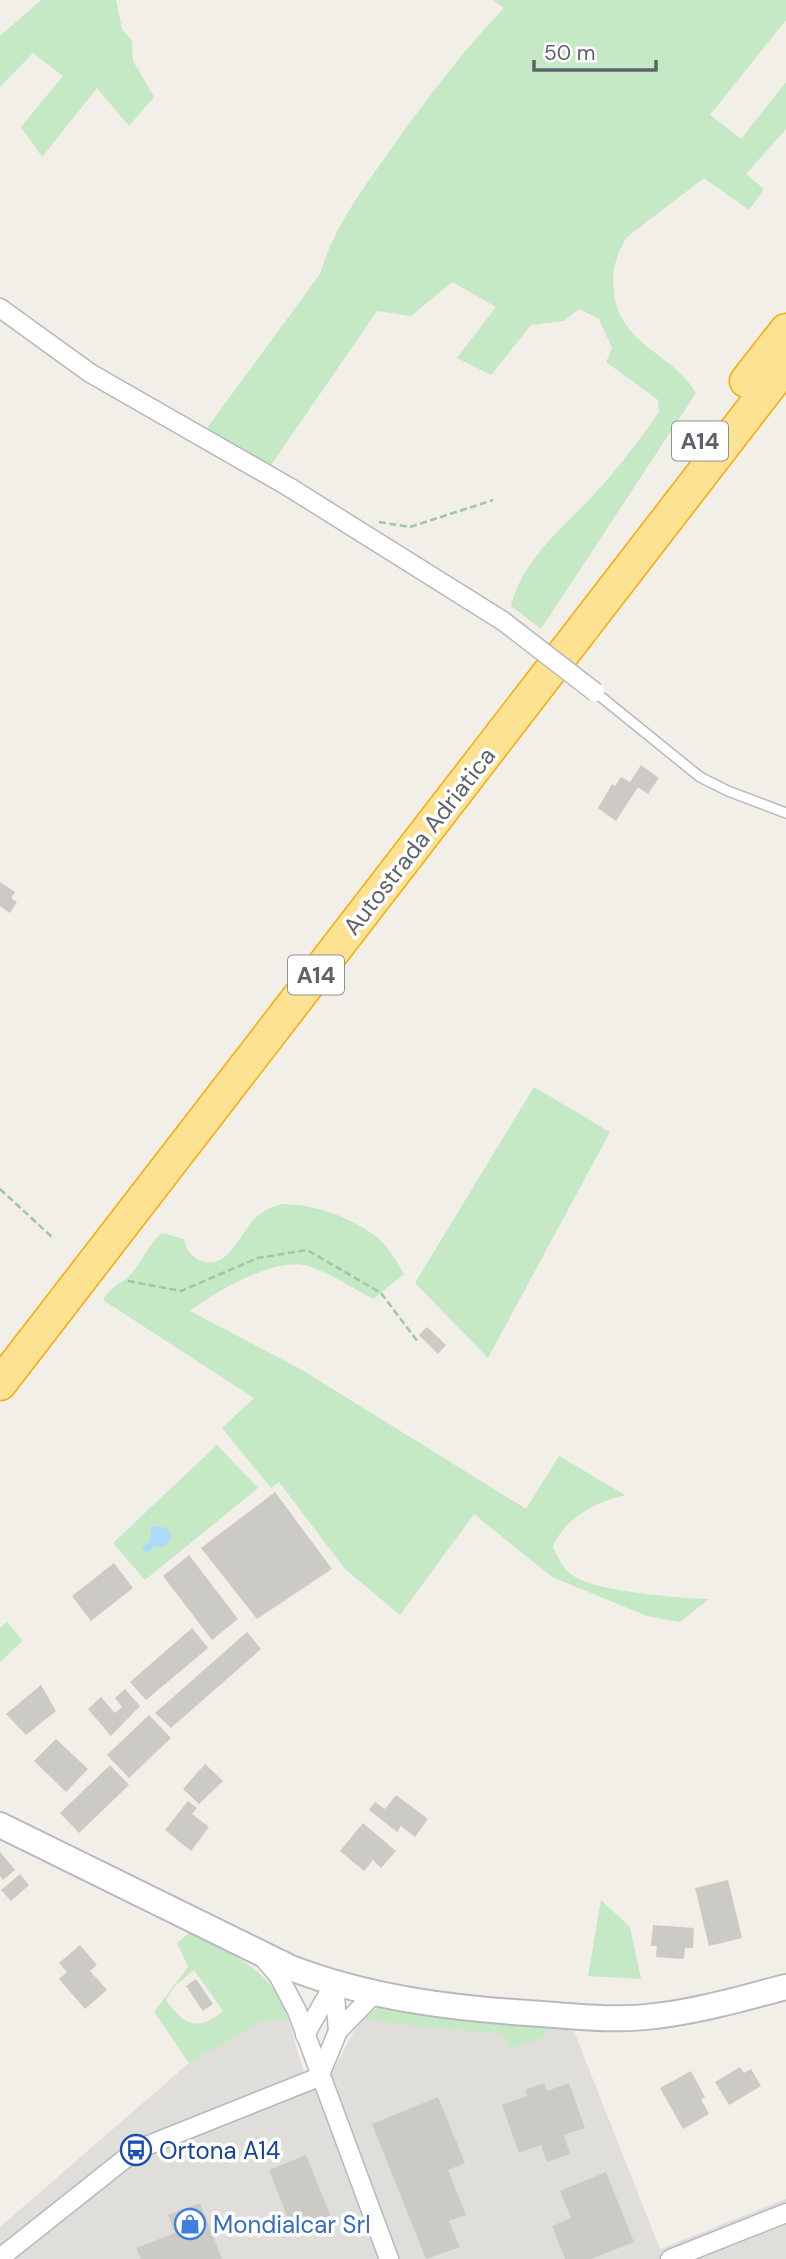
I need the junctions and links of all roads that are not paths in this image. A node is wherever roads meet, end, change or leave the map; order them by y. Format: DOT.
graph roads {
  1 [pos="0,308"];
  2 [pos="786,330"];
  3 [pos="786,365"];
  4 [pos="623,559"];
  5 [pos="595,692"];
  6 [pos="786,813"];
  7 [pos="0,1349"];
  8 [pos="0,1384"];
  9 [pos="0,1825"];
  10 [pos="257,1951"];
  11 [pos="334,1984"];
  12 [pos="786,1987"];
  13 [pos="374,1993"];
  14 [pos="338,2031"];
  15 [pos="305,2035"];
  16 [pos="319,2077"];
  17 [pos="786,2213"];
  18 [pos="0,2258"];
  19 [pos="390,2259"];
  20 [pos="670,2259"];
  1 -- 5 [label="street, bridge"];
  2 -- 4 [label="highway, Autostrada Adriatica / A14"];
  3 -- 4 [label="highway, Autostrada Adriatica / A14"];
  4 -- 7 [label="highway, Autostrada Adriatica / A14"];
  4 -- 8 [label="highway, Autostrada Adriatica / A14"];
  5 -- 6 [label="lane"];
  9 -- 10 [label="main road"];
  10 -- 11 [label="main road"];
  10 -- 15 [label="street"];
  11 -- 13 [label="main road"];
  11 -- 14 [label="street"];
  11 -- 15 [label="street"];
  12 -- 13 [label="main road"];
  13 -- 14 [label="street"];
  14 -- 16 [label="street"];
  15 -- 16 [label="street"];
  16 -- 18 [label="street"];
  16 -- 19 [label="street"];
  17 -- 20 [label="street"];
}
